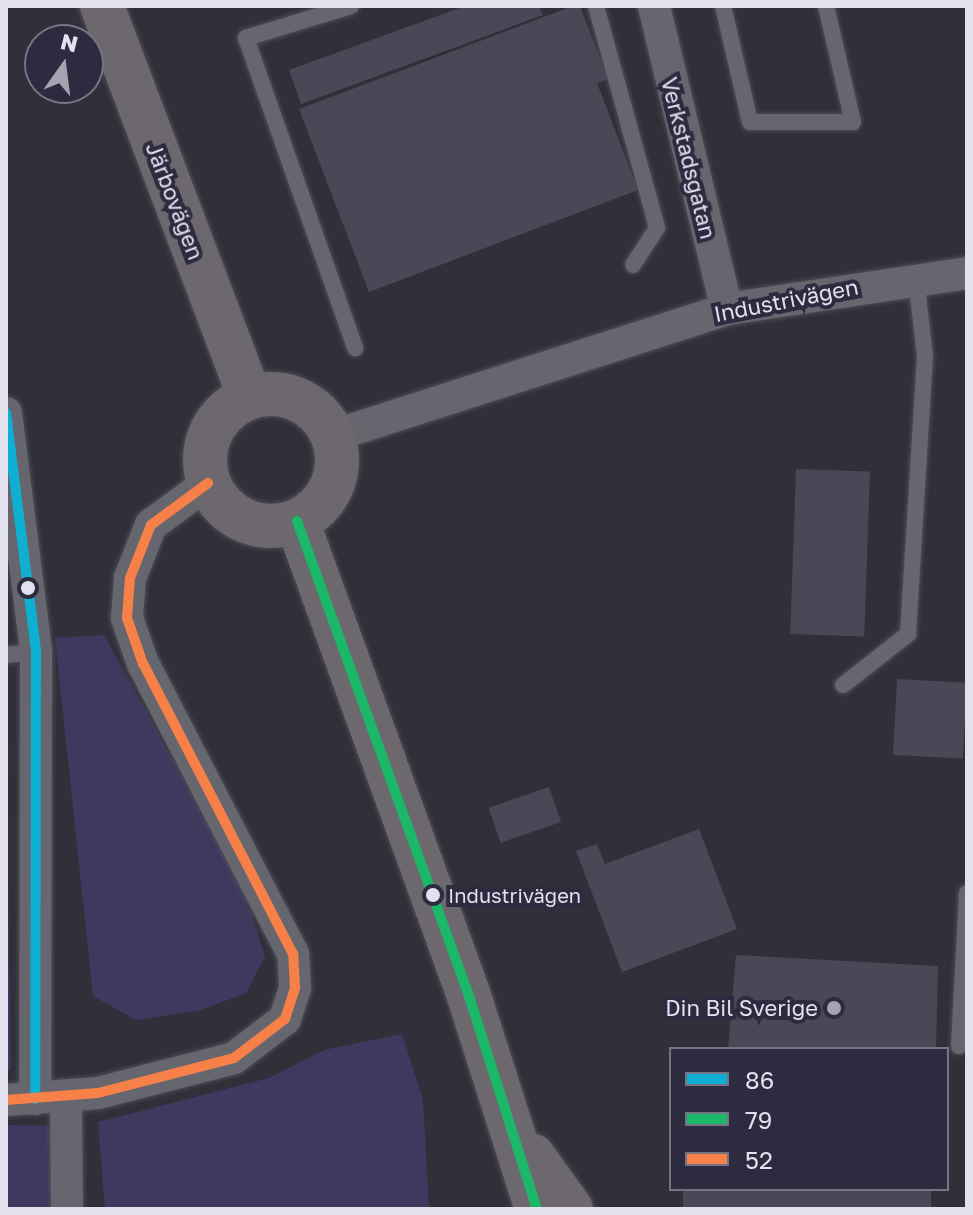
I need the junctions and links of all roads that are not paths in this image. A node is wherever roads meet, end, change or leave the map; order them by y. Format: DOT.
graph roads {
  1 [pos="102,6"];
  2 [pos="351,6"];
  3 [pos="596,6"];
  4 [pos="654,6"];
  5 [pos="723,6"];
  6 [pos="826,6"];
  7 [pos="633,265"];
  8 [pos="967,273"];
  9 [pos="916,278"];
  10 [pos="727,309"];
  11 [pos="355,348"];
  12 [pos="249,396"];
  13 [pos="6,413"];
  14 [pos="335,435"];
  15 [pos="208,483"];
  16 [pos="297,521"];
  17 [pos="21,653"];
  18 [pos="843,685"];
  19 [pos="967,893"];
  20 [pos="959,1046"];
  21 [pos="36,1099"];
  22 [pos="505,1118"];
  23 [pos="67,1209"];
  24 [pos="504,1209"];
  25 [pos="537,1209"];
  26 [pos="571,1209"];
  1 -- 12 [label="main road, Järbovägen"];
  2 -- 11 [label="lane"];
  3 -- 7 [label="lane"];
  4 -- 10 [label="street, Verkstadsgatan"];
  5 -- 6 [label="lane"];
  8 -- 9 [label="street, Industrivägen"];
  9 -- 10 [label="street, Industrivägen"];
  9 -- 18 [label="lane"];
  10 -- 14 [label="street, Industrivägen"];
  12 -- 14 [label="main road"];
  12 -- 15 [label="main road"];
  13 -- 17 [label="street"];
  14 -- 16 [label="main road"];
  15 -- 16 [label="main road"];
  15 -- 21 [label="street"];
  16 -- 22 [label="main road"];
  17 -- 21 [label="street"];
  19 -- 20 [label="lane"];
  21 -- 23 [label="street"];
  22 -- 24 [label="main road"];
  22 -- 25 [label="main road"];
  22 -- 26 [label="main road"];
}
